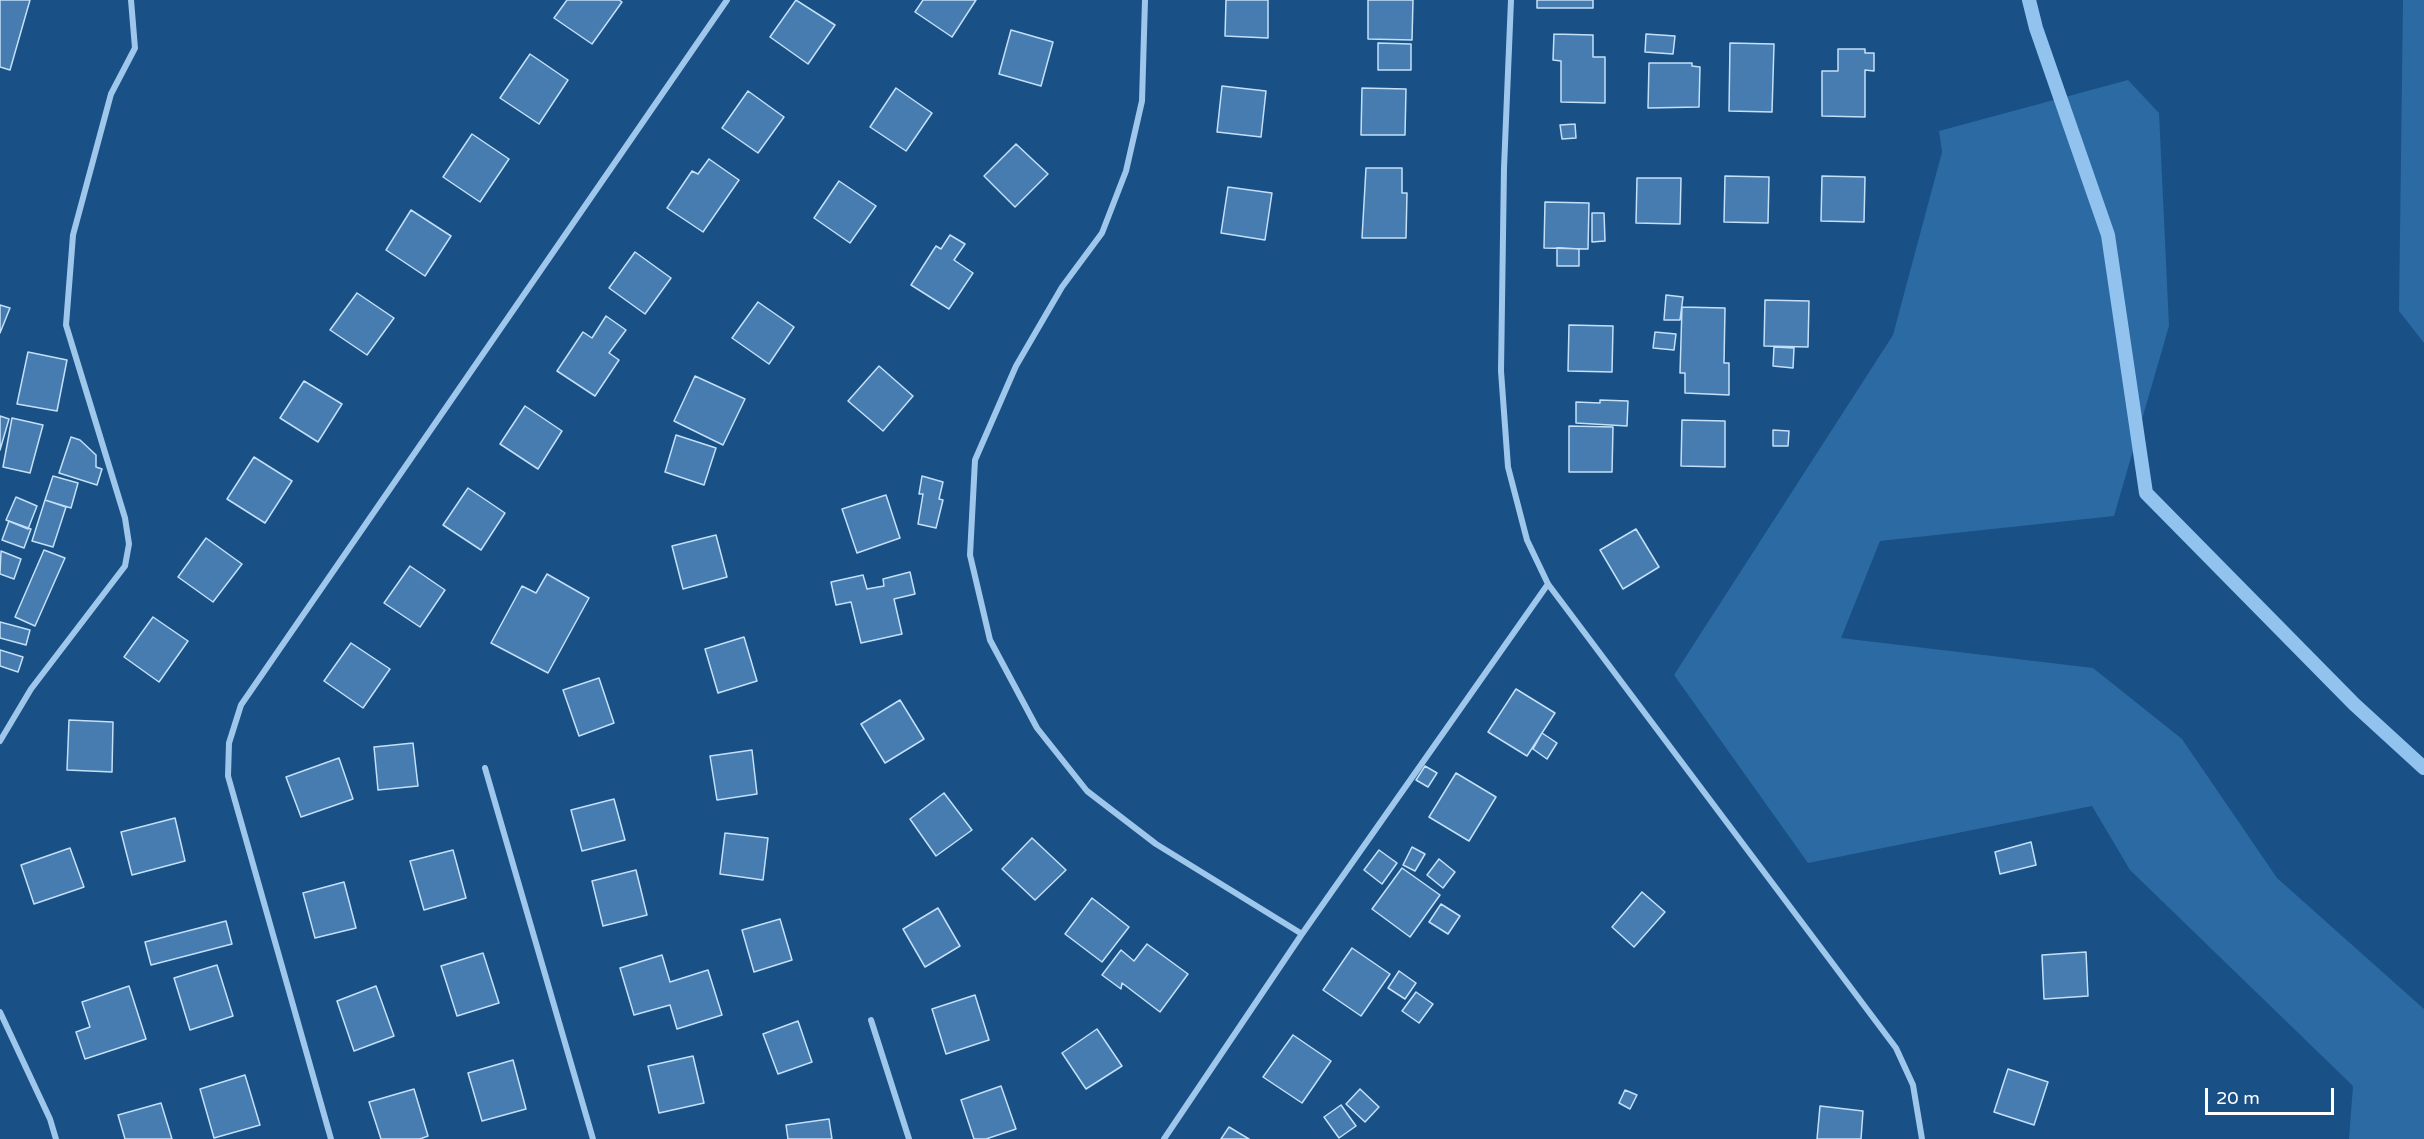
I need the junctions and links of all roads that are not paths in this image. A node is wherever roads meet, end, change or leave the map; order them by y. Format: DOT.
graph roads {
  1 [pos="131,0"];
  2 [pos="727,0"];
  3 [pos="1145,0"];
  4 [pos="1511,0"];
  5 [pos="1548,584"];
  6 [pos="0,741"];
  7 [pos="485,768"];
  8 [pos="1302,934"];
  9 [pos="0,1012"];
  10 [pos="871,1020"];
  11 [pos="56,1139"];
  12 [pos="331,1139"];
  13 [pos="593,1139"];
  14 [pos="909,1139"];
  15 [pos="1164,1139"];
  16 [pos="1922,1139"];
  1 -- 6 [label="street"];
  2 -- 12 [label="street"];
  3 -- 8 [label="street"];
  4 -- 5 [label="street"];
  5 -- 8 [label="street"];
  5 -- 16 [label="street"];
  7 -- 13 [label="street"];
  8 -- 15 [label="street"];
  9 -- 11 [label="street"];
  10 -- 14 [label="street"];
}
